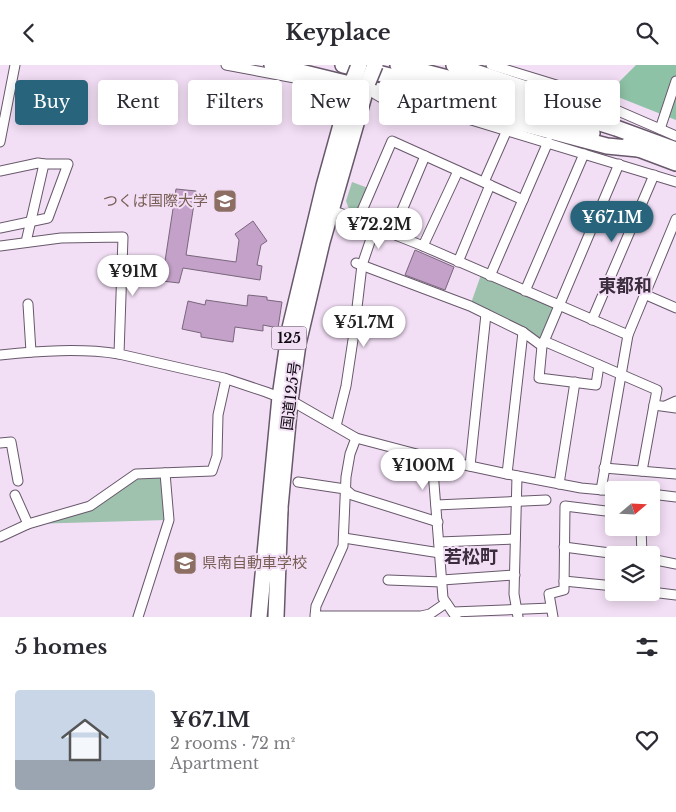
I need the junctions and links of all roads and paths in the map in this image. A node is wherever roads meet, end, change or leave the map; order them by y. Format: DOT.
graph roads {
  1 [pos="15,65"];
  2 [pos="226,65"];
  3 [pos="272,65"];
  4 [pos="343,65"];
  5 [pos="375,65"];
  6 [pos="398,65"];
  7 [pos="454,65"];
  8 [pos="491,65"];
  9 [pos="505,67"];
  10 [pos="304,80"];
  11 [pos="360,80"];
  12 [pos="676,81"];
  13 [pos="369,82"];
  14 [pos="369,87"];
  15 [pos="348,125"];
  16 [pos="660,129"];
  17 [pos="507,130"];
  18 [pos="0,142"];
  19 [pos="548,142"];
  20 [pos="675,145"];
  21 [pos="638,149"];
  22 [pos="584,154"];
  23 [pos="425,156"];
  24 [pos="676,163"];
  25 [pos="44,164"];
  26 [pos="619,164"];
  27 [pos="0,171"];
  28 [pos="458,171"];
  29 [pos="654,175"];
  30 [pos="676,182"];
  31 [pos="487,184"];
  32 [pos="523,200"];
  33 [pos="325,209"];
  34 [pos="676,219"];
  35 [pos="358,220"];
  36 [pos="31,221"];
  37 [pos="375,227"];
  38 [pos="0,228"];
  39 [pos="392,234"];
  40 [pos="26,242"];
  41 [pos="0,246"];
  42 [pos="422,246"];
  43 [pos="458,262"];
  44 [pos="359,264"];
  45 [pos="490,276"];
  46 [pos="525,291"];
  47 [pos="644,294"];
  48 [pos="28,304"];
  49 [pos="559,306"];
  50 [pos="676,307"];
  51 [pos="486,314"];
  52 [pos="592,320"];
  53 [pos="523,332"];
  54 [pos="628,335"];
  55 [pos="543,344"];
  56 [pos="31,352"];
  57 [pos="119,354"];
  58 [pos="0,355"];
  59 [pos="599,365"];
  60 [pos="620,374"];
  61 [pos="226,379"];
  62 [pos="575,382"];
  63 [pos="285,399"];
  64 [pos="676,401"];
  65 [pos="654,405"];
  66 [pos="665,407"];
  67 [pos="676,408"];
  68 [pos="336,426"];
  69 [pos="356,438"];
  70 [pos="0,443"];
  71 [pos="432,458"];
  72 [pos="470,466"];
  73 [pos="604,468"];
  74 [pos="642,471"];
  75 [pos="165,473"];
  76 [pos="676,474"];
  77 [pos="507,475"];
  78 [pos="517,476"];
  79 [pos="18,481"];
  80 [pos="298,482"];
  81 [pos="558,484"];
  82 [pos="345,489"];
  83 [pos="600,489"];
  84 [pos="605,490"];
  85 [pos="14,495"];
  86 [pos="660,495"];
  87 [pos="676,497"];
  88 [pos="546,500"];
  89 [pos="516,501"];
  90 [pos="275,503"];
  91 [pos="436,505"];
  92 [pos="605,511"];
  93 [pos="438,522"];
  94 [pos="28,523"];
  95 [pos="0,537"];
  96 [pos="344,538"];
  97 [pos="515,539"];
  98 [pos="439,543"];
  99 [pos="564,547"];
  100 [pos="605,552"];
  101 [pos="440,553"];
  102 [pos="660,561"];
  103 [pos="676,564"];
  104 [pos="515,575"];
  105 [pos="388,580"];
  106 [pos="442,581"];
  107 [pos="564,581"];
  108 [pos="605,586"];
  109 [pos="660,592"];
  110 [pos="676,595"];
  111 [pos="446,603"];
  112 [pos="552,612"];
  113 [pos="518,613"];
  114 [pos="455,615"];
  115 [pos="138,617"];
  116 [pos="252,617"];
  117 [pos="259,617"];
  118 [pos="269,617"];
  119 [pos="276,617"];
  1 -- 18 [label="street"];
  2 -- 10 [label="street"];
  3 -- 11 [label="highway"];
  4 -- 21 [label="highway"];
  5 -- 11 [label="highway, 国道125号 / 125, bridge"];
  6 -- 20 [label="highway"];
  7 -- 20 [label="highway"];
  8 -- 9 [label="street"];
  9 -- 16 [label="street"];
  12 -- 16 [label="street"];
  13 -- 21 [label="highway"];
  14 -- 17 [label="street"];
  15 -- 33 [label="highway, 国道125号 / 125"];
  16 -- 20 [label="street"];
  17 -- 19 [label="street"];
  17 -- 31 [label="street"];
  19 -- 22 [label="street"];
  19 -- 32 [label="street"];
  21 -- 24 [label="highway"];
  22 -- 26 [label="street"];
  22 -- 46 [label="street"];
  23 -- 28 [label="street"];
  23 -- 35 [label="street"];
  23 -- 39 [label="street"];
  25 -- 27 [label="street"];
  25 -- 36 [label="street"];
  25 -- 36 [label="street"];
  26 -- 29 [label="street"];
  26 -- 49 [label="street"];
  28 -- 31 [label="street"];
  28 -- 42 [label="street"];
  29 -- 30 [label="street"];
  29 -- 52 [label="street"];
  31 -- 32 [label="street"];
  31 -- 43 [label="street"];
  32 -- 45 [label="street"];
  33 -- 35 [label="street"];
  33 -- 63 [label="highway, 国道125号 / 125"];
  34 -- 47 [label="street"];
  35 -- 37 [label="street"];
  36 -- 38 [label="street"];
  36 -- 40 [label="street"];
  37 -- 39 [label="street"];
  37 -- 44 [label="street"];
  39 -- 42 [label="street"];
  40 -- 41 [label="street"];
  40 -- 57 [label="street"];
  42 -- 43 [label="street"];
  43 -- 45 [label="street"];
  44 -- 51 [label="street"];
  44 -- 68 [label="street"];
  45 -- 46 [label="street"];
  46 -- 49 [label="street"];
  47 -- 50 [label="street"];
  47 -- 54 [label="street"];
  48 -- 56 [label="street"];
  49 -- 52 [label="street"];
  49 -- 55 [label="street"];
  51 -- 53 [label="street"];
  51 -- 72 [label="street"];
  52 -- 54 [label="street"];
  53 -- 55 [label="street"];
  53 -- 77 [label="street"];
  54 -- 60 [label="street"];
  55 -- 59 [label="street"];
  55 -- 62 [label="street"];
  56 -- 57 [label="street"];
  56 -- 58 [label="street"];
  57 -- 61 [label="street"];
  59 -- 60 [label="street"];
  59 -- 62 [label="street"];
  60 -- 65 [label="street"];
  60 -- 73 [label="street"];
  61 -- 63 [label="street"];
  61 -- 75 [label="street"];
  62 -- 81 [label="street"];
  63 -- 68 [label="street"];
  63 -- 90 [label="highway, 国道125号 / 125"];
  64 -- 66 [label="street"];
  65 -- 66 [label="street"];
  65 -- 74 [label="street"];
  66 -- 67 [label="street"];
  68 -- 69 [label="street"];
  69 -- 71 [label="street"];
  69 -- 82 [label="street"];
  70 -- 79 [label="street"];
  71 -- 72 [label="street"];
  71 -- 91 [label="street"];
  72 -- 77 [label="street"];
  73 -- 74 [label="street"];
  73 -- 83 [label="street"];
  74 -- 76 [label="street"];
  75 -- 94 [label="street"];
  75 -- 115 [label="street"];
  77 -- 78 [label="street"];
  78 -- 81 [label="street"];
  78 -- 89 [label="street"];
  80 -- 82 [label="street"];
  81 -- 83 [label="street"];
  82 -- 93 [label="street"];
  82 -- 96 [label="street"];
  83 -- 84 [label="street"];
  85 -- 94 [label="street"];
  86 -- 87 [label="street"];
  88 -- 89 [label="street"];
  89 -- 91 [label="street"];
  89 -- 97 [label="street"];
  90 -- 116 [label="highway, 125"];
  90 -- 117 [label="highway, 国道125号 / 125"];
  90 -- 118 [label="highway, 国道125号 / 125"];
  90 -- 119 [label="highway, 125"];
  91 -- 93 [label="street"];
  92 -- 99 [label="street"];
  93 -- 98 [label="street"];
  94 -- 95 [label="street"];
  96 -- 101 [label="street"];
  96 -- 111 [label="street"];
  97 -- 98 [label="street"];
  97 -- 104 [label="street"];
  98 -- 101 [label="street"];
  99 -- 100 [label="street"];
  99 -- 107 [label="street"];
  101 -- 106 [label="street"];
  102 -- 103 [label="street"];
  104 -- 106 [label="street"];
  104 -- 113 [label="street"];
  105 -- 106 [label="street"];
  106 -- 111 [label="street"];
  107 -- 108 [label="street"];
  107 -- 112 [label="street"];
  109 -- 110 [label="street"];
  111 -- 114 [label="street"];
  112 -- 113 [label="street"];
  113 -- 114 [label="street"];
}
